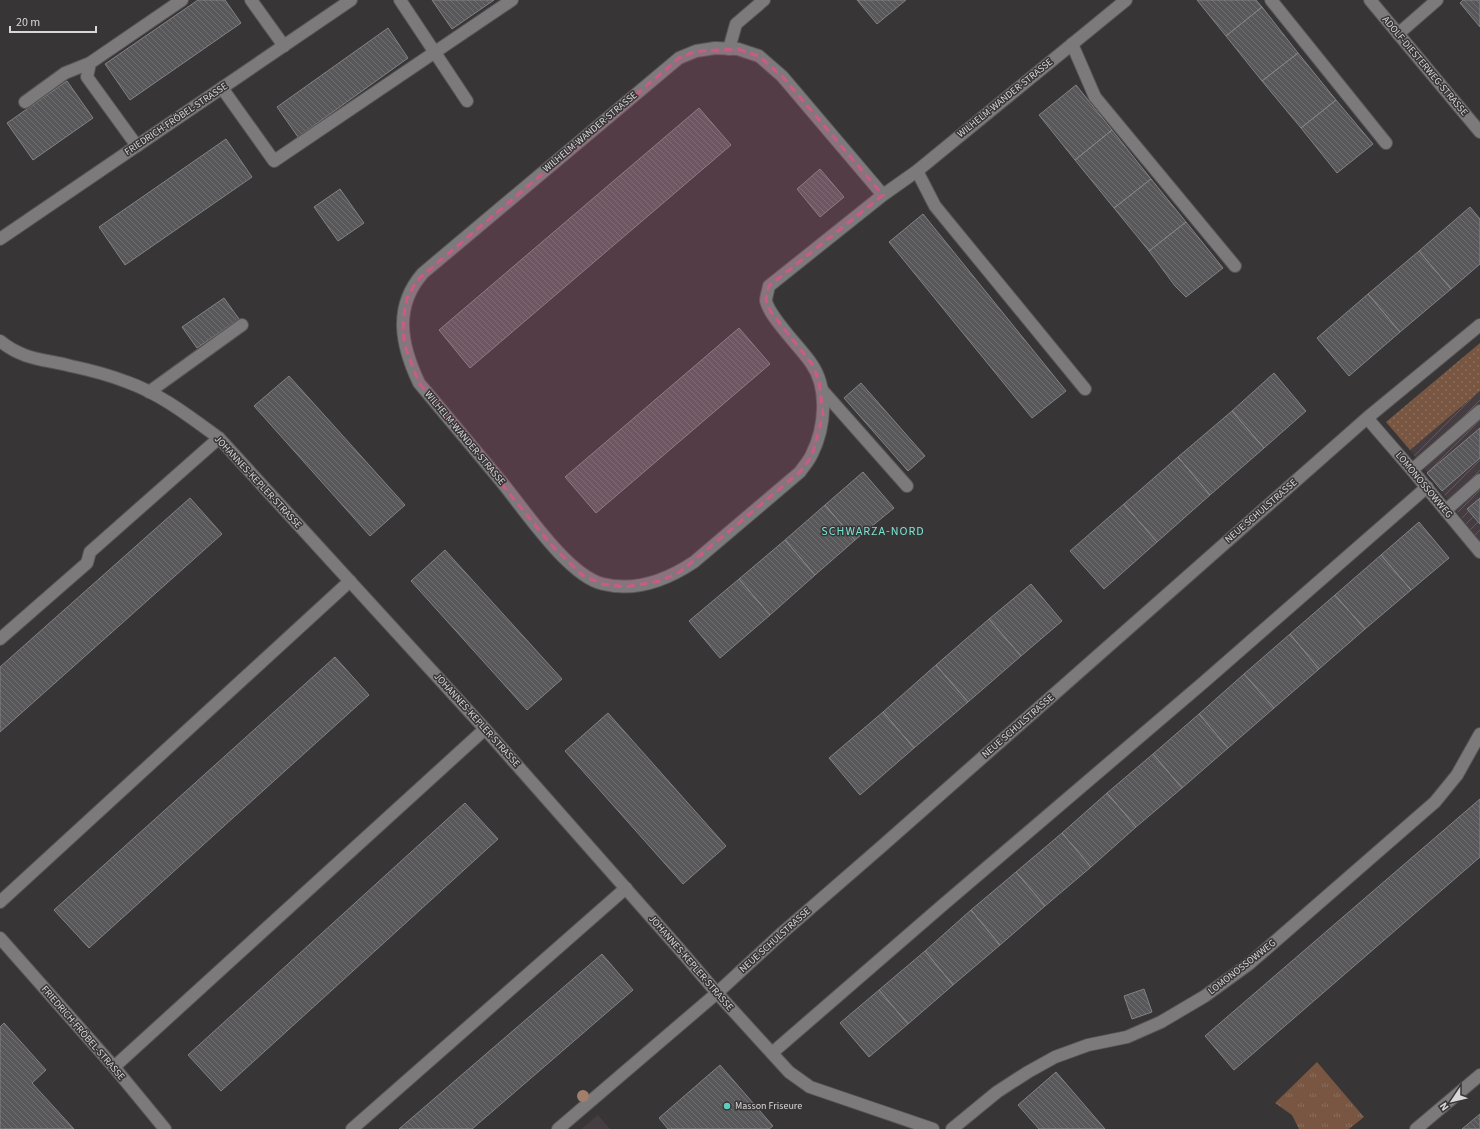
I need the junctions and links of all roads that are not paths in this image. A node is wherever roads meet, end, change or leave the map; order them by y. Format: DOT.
graph roads {
  1 [pos="182,0"];
  2 [pos="251,0"];
  3 [pos="351,0"];
  4 [pos="400,0"];
  5 [pos="512,0"];
  6 [pos="764,0"];
  7 [pos="1126,0"];
  8 [pos="1271,0"];
  9 [pos="1370,0"];
  10 [pos="1437,0"];
  11 [pos="1398,34"];
  12 [pos="1072,44"];
  13 [pos="284,46"];
  14 [pos="729,49"];
  15 [pos="435,52"];
  16 [pos="90,63"];
  17 [pos="222,88"];
  18 [pos="467,101"];
  19 [pos="25,102"];
  20 [pos="1480,132"];
  21 [pos="1386,143"];
  22 [pos="137,146"];
  23 [pos="917,171"];
  24 [pos="883,195"];
  25 [pos="0,239"];
  26 [pos="1235,266"];
  27 [pos="242,325"];
  28 [pos="1480,325"];
  29 [pos="0,341"];
  30 [pos="1085,389"];
  31 [pos="822,390"];
  32 [pos="150,392"];
  33 [pos="1480,411"];
  34 [pos="1367,418"];
  35 [pos="219,438"];
  36 [pos="1412,470"];
  37 [pos="1480,480"];
  38 [pos="907,486"];
  39 [pos="1427,487"];
  40 [pos="1446,510"];
  41 [pos="1479,548"];
  42 [pos="350,581"];
  43 [pos="0,639"];
  44 [pos="485,729"];
  45 [pos="1480,734"];
  46 [pos="626,888"];
  47 [pos="0,902"];
  48 [pos="0,938"];
  49 [pos="716,993"];
  50 [pos="772,1054"];
  51 [pos="114,1067"];
  52 [pos="1480,1075"];
  53 [pos="165,1129"];
  54 [pos="352,1129"];
  55 [pos="558,1129"];
  56 [pos="932,1129"];
  57 [pos="952,1129"];
  58 [pos="1416,1129"];
  1 -- 16 [label="street"];
  2 -- 13 [label="street"];
  3 -- 13 [label="street, FRIEDRICH-FRÖBEL-STRASSE"];
  4 -- 15 [label="street"];
  5 -- 15 [label="street"];
  6 -- 14 [label="street"];
  7 -- 12 [label="street, WILHELM-WANDER-STRASSE"];
  8 -- 21 [label="street"];
  9 -- 11 [label="street, ADOLF-DIESTERWEG-STRASSE"];
  10 -- 11 [label="street"];
  11 -- 20 [label="street, ADOLF-DIESTERWEG-STRASSE"];
  12 -- 23 [label="street, WILHELM-WANDER-STRASSE"];
  12 -- 26 [label="street"];
  13 -- 17 [label="street, FRIEDRICH-FRÖBEL-STRASSE"];
  14 -- 24 [label="street, WILHELM-WANDER-STRASSE"];
  14 -- 31 [label="street, WILHELM-WANDER-STRASSE"];
  15 -- 17 [label="street"];
  15 -- 18 [label="street"];
  16 -- 19 [label="street"];
  16 -- 22 [label="street"];
  17 -- 22 [label="street, FRIEDRICH-FRÖBEL-STRASSE"];
  22 -- 25 [label="street, FRIEDRICH-FRÖBEL-STRASSE"];
  23 -- 24 [label="street, WILHELM-WANDER-STRASSE"];
  23 -- 30 [label="street"];
  24 -- 31 [label="street, WILHELM-WANDER-STRASSE"];
  27 -- 32 [label="street"];
  28 -- 34 [label="street, NEUE SCHULSTRASSE"];
  29 -- 32 [label="street, JOHANNES-KEPLER-STRASSE"];
  31 -- 38 [label="street"];
  32 -- 35 [label="street, JOHANNES-KEPLER-STRASSE"];
  33 -- 36 [label="street"];
  34 -- 36 [label="street, LOMONOSSOWWEG"];
  34 -- 49 [label="street, NEUE SCHULSTRASSE"];
  35 -- 42 [label="street, JOHANNES-KEPLER-STRASSE"];
  35 -- 43 [label="street"];
  36 -- 39 [label="street, LOMONOSSOWWEG"];
  37 -- 40 [label="street"];
  39 -- 40 [label="street, LOMONOSSOWWEG"];
  39 -- 50 [label="street"];
  40 -- 41 [label="street, LOMONOSSOWWEG"];
  42 -- 44 [label="street, JOHANNES-KEPLER-STRASSE"];
  42 -- 47 [label="street"];
  44 -- 46 [label="street, JOHANNES-KEPLER-STRASSE"];
  44 -- 51 [label="street"];
  45 -- 57 [label="street, LOMONOSSOWWEG"];
  46 -- 49 [label="street, JOHANNES-KEPLER-STRASSE"];
  46 -- 54 [label="street"];
  48 -- 51 [label="street, FRIEDRICH-FRÖBEL-STRASSE"];
  49 -- 50 [label="street, JOHANNES-KEPLER-STRASSE"];
  49 -- 55 [label="street, NEUE SCHULSTRASSE"];
  50 -- 56 [label="street, JOHANNES-KEPLER-STRASSE"];
  51 -- 53 [label="street, FRIEDRICH-FRÖBEL-STRASSE"];
  52 -- 58 [label="street"];
}
